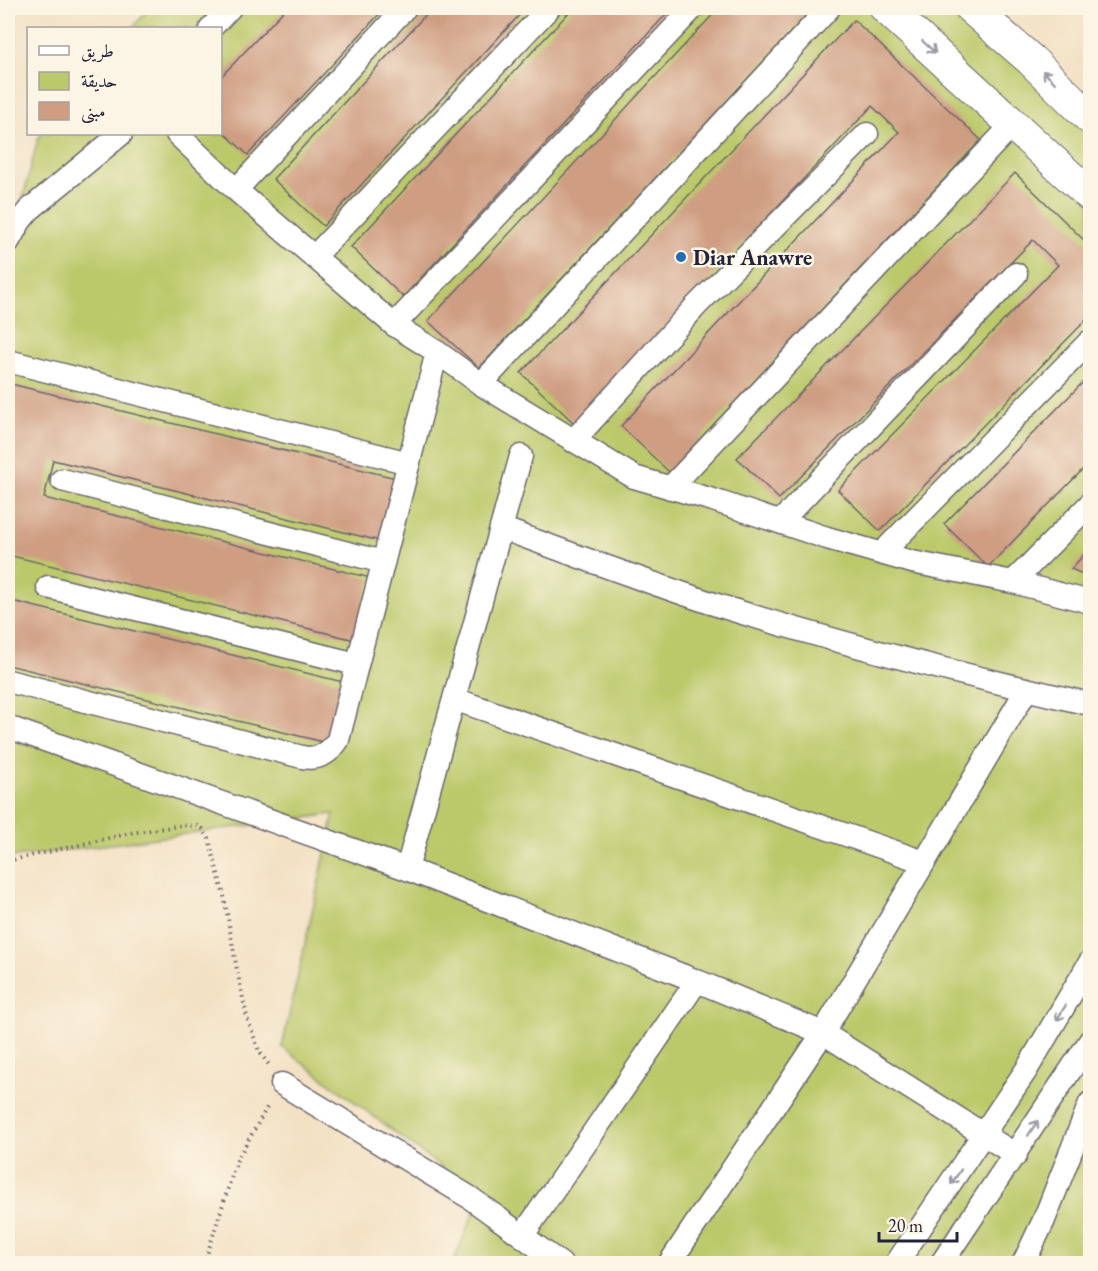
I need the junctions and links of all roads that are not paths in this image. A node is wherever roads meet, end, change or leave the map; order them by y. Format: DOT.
graph roads {
  1 [pos="230,8"];
  2 [pos="405,8"];
  3 [pos="549,8"];
  4 [pos="693,8"];
  5 [pos="829,8"];
  6 [pos="886,8"];
  7 [pos="971,8"];
  8 [pos="212,27"];
  9 [pos="1090,118"];
  10 [pos="1014,123"];
  11 [pos="867,134"];
  12 [pos="120,135"];
  13 [pos="178,135"];
  14 [pos="236,190"];
  15 [pos="1090,195"];
  16 [pos="8,242"];
  17 [pos="314,258"];
  18 [pos="1016,274"];
  19 [pos="394,325"];
  20 [pos="1089,342"];
  21 [pos="437,352"];
  22 [pos="8,361"];
  23 [pos="481,384"];
  24 [pos="573,441"];
  25 [pos="521,456"];
  26 [pos="409,463"];
  27 [pos="62,480"];
  28 [pos="669,488"];
  29 [pos="1090,504"];
  30 [pos="780,522"];
  31 [pos="501,528"];
  32 [pos="882,554"];
  33 [pos="383,562"];
  34 [pos="1013,582"];
  35 [pos="48,587"];
  36 [pos="1090,602"];
  37 [pos="357,664"];
  38 [pos="8,681"];
  39 [pos="1027,689"];
  40 [pos="454,699"];
  41 [pos="1090,704"];
  42 [pos="8,727"];
  43 [pos="924,862"];
  44 [pos="407,869"];
  45 [pos="1090,962"];
  46 [pos="697,981"];
  47 [pos="823,1033"];
  48 [pos="1090,1041"];
  49 [pos="282,1084"];
  50 [pos="1090,1103"];
  51 [pos="984,1134"];
  52 [pos="1016,1155"];
  53 [pos="523,1234"];
  54 [pos="561,1263"];
  55 [pos="669,1263"];
  56 [pos="896,1263"];
  57 [pos="941,1263"];
  58 [pos="1023,1263"];
  1 -- 8 [label="street"];
  2 -- 14 [label="street"];
  3 -- 17 [label="street"];
  4 -- 19 [label="street"];
  5 -- 23 [label="street"];
  6 -- 10 [label="street, one-way"];
  9 -- 7 [label="street, one-way"];
  10 -- 15 [label="street"];
  10 -- 28 [label="street"];
  11 -- 24 [label="street"];
  12 -- 16 [label="street"];
  13 -- 14 [label="street"];
  14 -- 17 [label="street"];
  17 -- 19 [label="street"];
  18 -- 30 [label="street"];
  19 -- 21 [label="street"];
  20 -- 32 [label="street"];
  21 -- 23 [label="street"];
  21 -- 26 [label="street"];
  22 -- 26 [label="street"];
  23 -- 24 [label="street"];
  24 -- 28 [label="street"];
  25 -- 31 [label="street"];
  26 -- 33 [label="street"];
  27 -- 33 [label="street"];
  28 -- 30 [label="street"];
  29 -- 34 [label="street"];
  30 -- 32 [label="street"];
  31 -- 39 [label="street"];
  31 -- 40 [label="street"];
  32 -- 34 [label="street"];
  33 -- 37 [label="street"];
  34 -- 36 [label="street"];
  35 -- 37 [label="street"];
  37 -- 38 [label="street"];
  39 -- 41 [label="street"];
  39 -- 43 [label="street"];
  40 -- 43 [label="street"];
  40 -- 44 [label="street"];
  42 -- 44 [label="street"];
  43 -- 47 [label="street"];
  44 -- 46 [label="street"];
  45 -- 51 [label="street, one-way"];
  46 -- 47 [label="street"];
  46 -- 53 [label="street"];
  47 -- 51 [label="street"];
  47 -- 55 [label="street"];
  52 -- 48 [label="street, one-way"];
  49 -- 53 [label="street"];
  50 -- 58 [label="street"];
  51 -- 52 [label="street"];
  51 -- 56 [label="street, one-way"];
  52 -- 57 [label="street"];
  53 -- 54 [label="street"];
}
